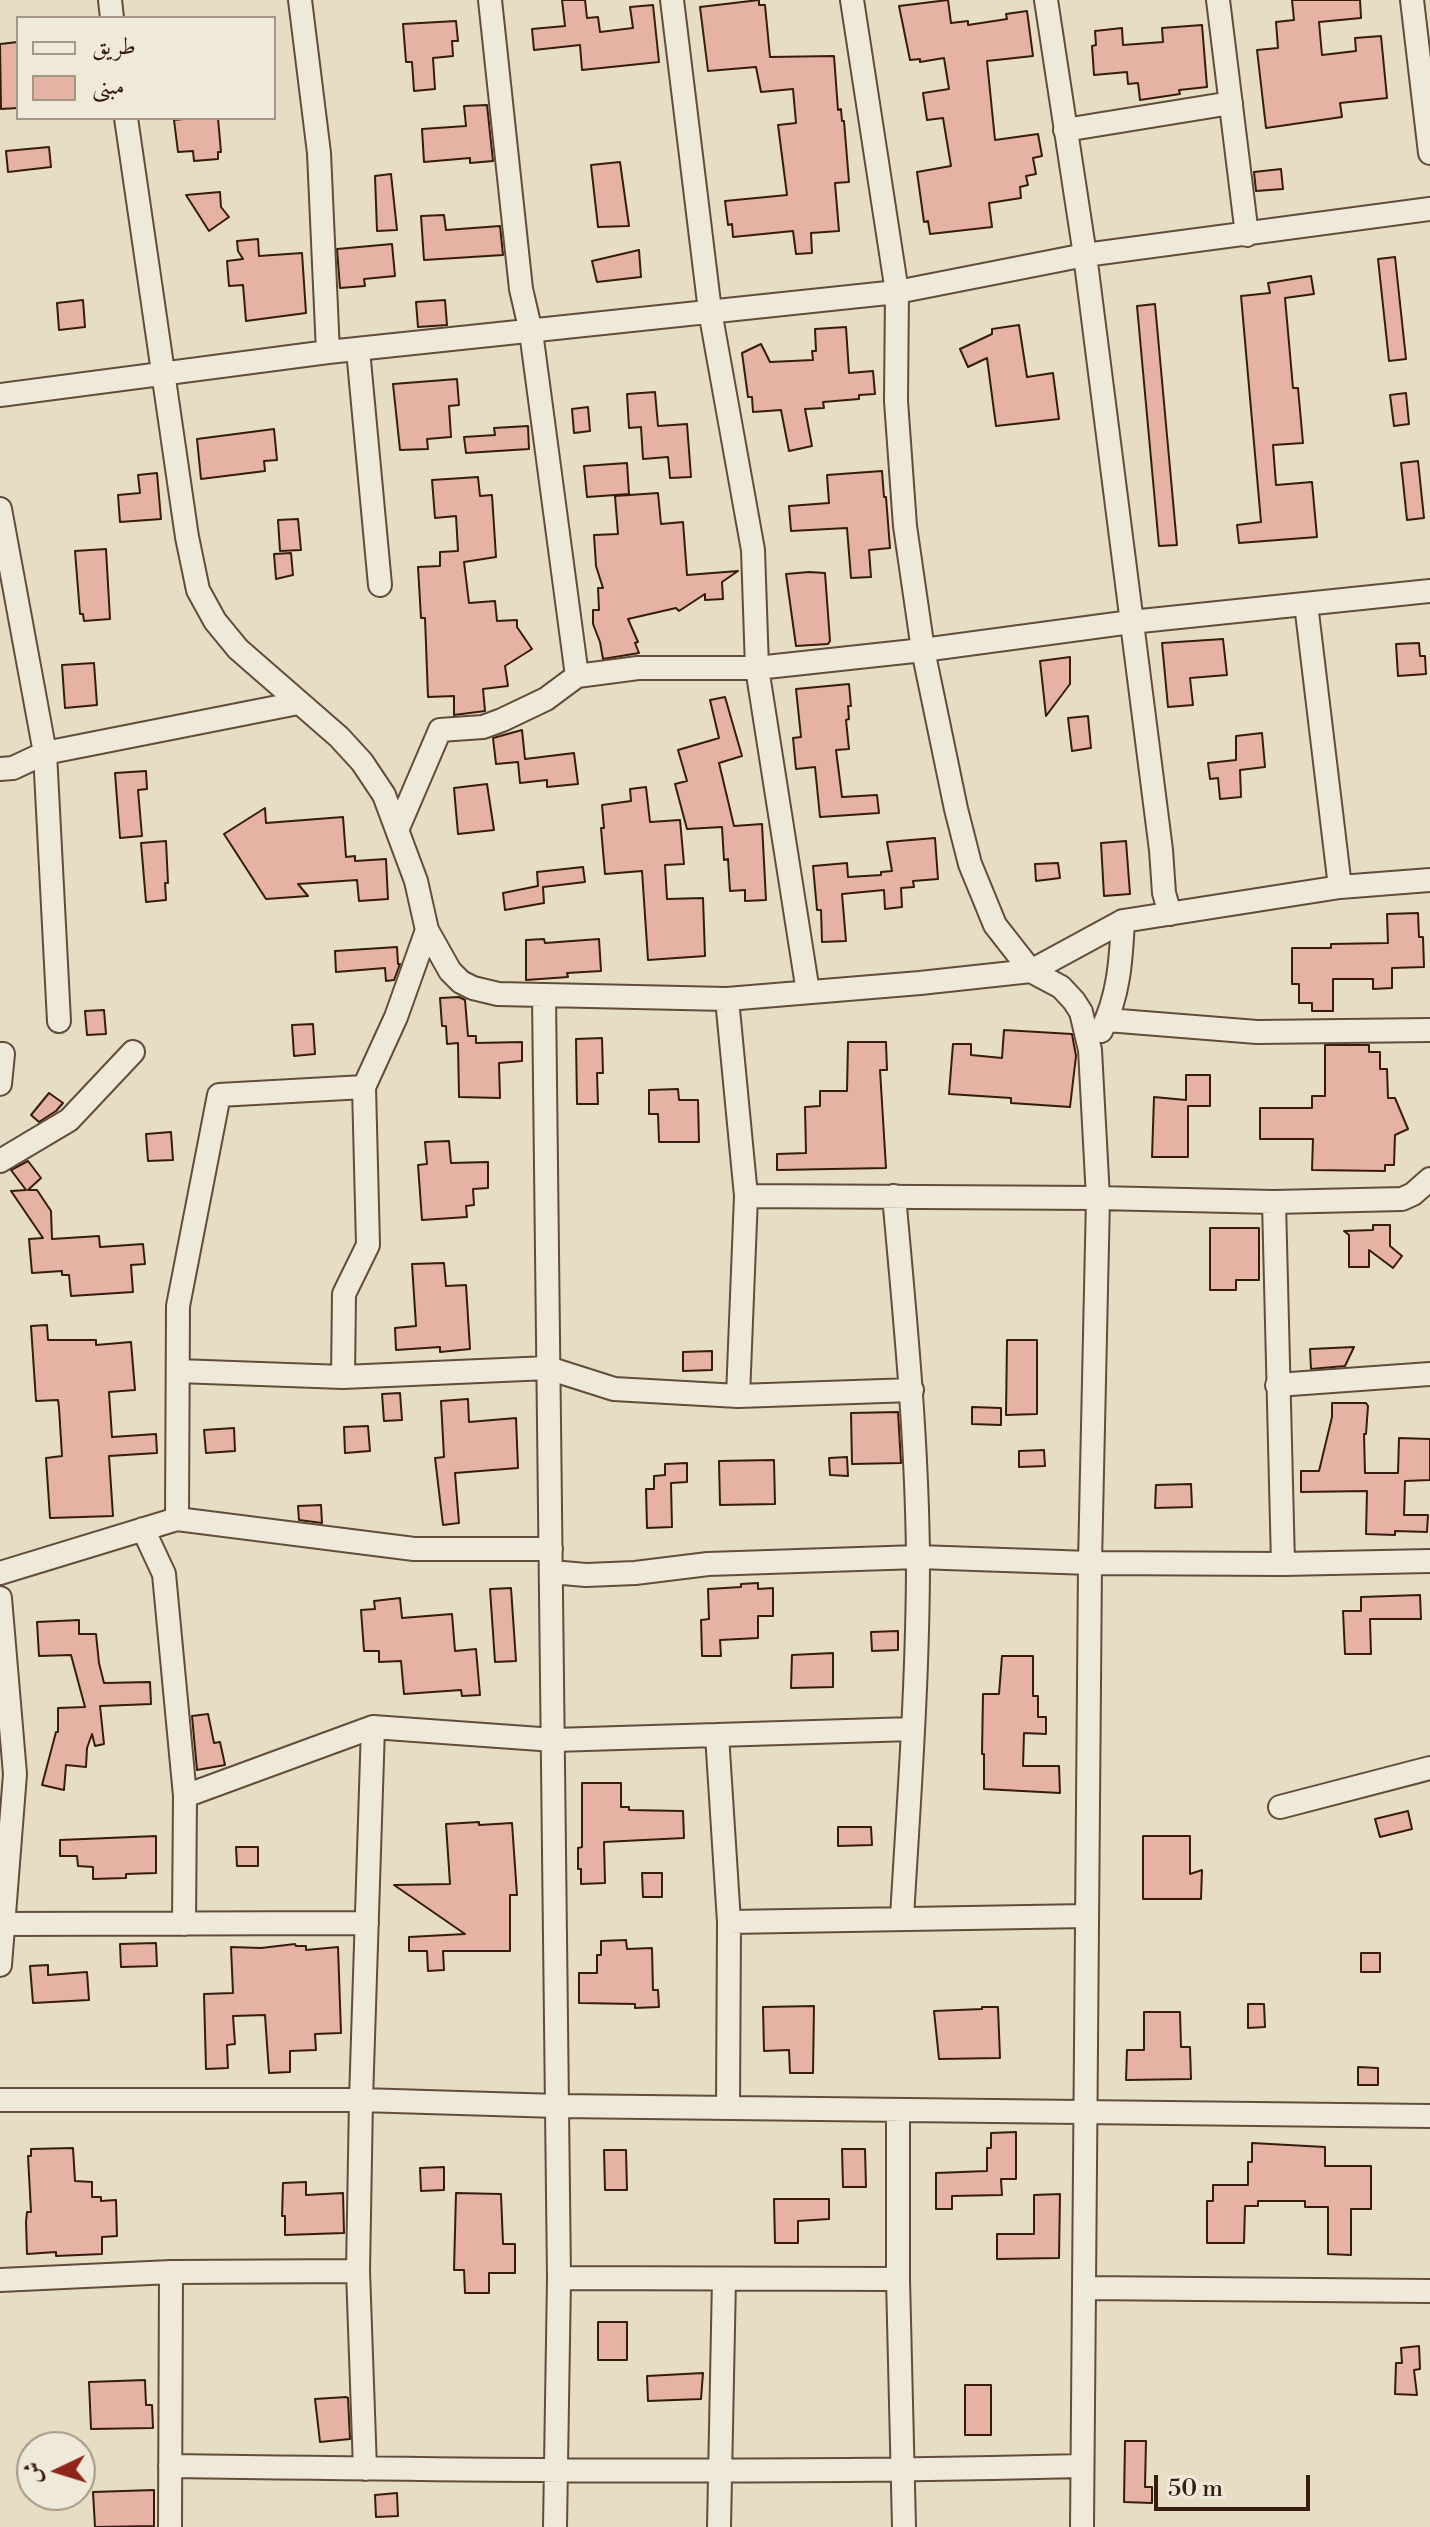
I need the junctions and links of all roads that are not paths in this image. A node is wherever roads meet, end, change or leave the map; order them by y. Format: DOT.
graph roads {
  1 [pos="300,0"];
  2 [pos="490,0"];
  3 [pos="672,0"];
  4 [pos="852,0"];
  5 [pos="1046,0"];
  6 [pos="1218,0"];
  7 [pos="1412,0"];
  8 [pos="1231,103"];
  9 [pos="126,120"];
  10 [pos="1065,130"];
  11 [pos="1430,153"];
  12 [pos="1430,209"];
  13 [pos="1247,235"];
  14 [pos="1085,255"];
  15 [pos="897,292"];
  16 [pos="710,311"];
  17 [pos="531,332"];
  18 [pos="358,350"];
  19 [pos="328,352"];
  20 [pos="164,374"];
  21 [pos="0,395"];
  22 [pos="0,509"];
  23 [pos="380,585"];
  24 [pos="1430,591"];
  25 [pos="1306,604"];
  26 [pos="1131,622"];
  27 [pos="923,650"];
  28 [pos="757,668"];
  29 [pos="577,676"];
  30 [pos="298,703"];
  31 [pos="45,753"];
  32 [pos="0,769"];
  33 [pos="398,828"];
  34 [pos="1430,880"];
  35 [pos="1340,887"];
  36 [pos="1170,914"];
  37 [pos="1123,921"];
  38 [pos="427,930"];
  39 [pos="1031,971"];
  40 [pos="808,992"];
  41 [pos="544,995"];
  42 [pos="727,999"];
  43 [pos="1107,1020"];
  44 [pos="59,1021"];
  45 [pos="1430,1030"];
  46 [pos="1090,1050"];
  47 [pos="133,1052"];
  48 [pos="0,1054"];
  49 [pos="0,1084"];
  50 [pos="364,1087"];
  51 [pos="0,1161"];
  52 [pos="1430,1179"];
  53 [pos="746,1196"];
  54 [pos="894,1196"];
  55 [pos="1098,1198"];
  56 [pos="1274,1202"];
  57 [pos="548,1368"];
  58 [pos="178,1371"];
  59 [pos="1430,1374"];
  60 [pos="343,1377"];
  61 [pos="1277,1385"];
  62 [pos="912,1390"];
  63 [pos="738,1396"];
  64 [pos="177,1519"];
  65 [pos="143,1529"];
  66 [pos="551,1549"];
  67 [pos="918,1557"];
  68 [pos="1430,1561"];
  69 [pos="1090,1563"];
  70 [pos="1283,1564"];
  71 [pos="551,1572"];
  72 [pos="0,1573"];
  73 [pos="0,1598"];
  74 [pos="373,1727"];
  75 [pos="912,1729"];
  76 [pos="717,1735"];
  77 [pos="554,1740"];
  78 [pos="1430,1768"];
  79 [pos="185,1796"];
  80 [pos="1280,1807"];
  81 [pos="1087,1916"];
  82 [pos="902,1917"];
  83 [pos="729,1922"];
  84 [pos="367,1923"];
  85 [pos="2,1924"];
  86 [pos="184,1924"];
  87 [pos="0,1965"];
  88 [pos="0,2100"];
  89 [pos="361,2100"];
  90 [pos="558,2106"];
  91 [pos="728,2108"];
  92 [pos="898,2110"];
  93 [pos="1085,2113"];
  94 [pos="1430,2116"];
  95 [pos="358,2271"];
  96 [pos="171,2272"];
  97 [pos="559,2278"];
  98 [pos="724,2279"];
  99 [pos="898,2279"];
  100 [pos="0,2280"];
  101 [pos="1084,2288"];
  102 [pos="1430,2291"];
  103 [pos="170,2466"];
  104 [pos="1082,2466"];
  105 [pos="365,2469"];
  106 [pos="556,2471"];
  107 [pos="720,2471"];
  108 [pos="904,2471"];
  109 [pos="170,2527"];
  110 [pos="555,2527"];
  111 [pos="719,2527"];
  112 [pos="904,2527"];
  113 [pos="1082,2527"];
  1 -- 19 [label="street"];
  2 -- 17 [label="street"];
  3 -- 16 [label="street"];
  4 -- 15 [label="street"];
  5 -- 10 [label="street"];
  6 -- 8 [label="street"];
  7 -- 11 [label="street"];
  8 -- 10 [label="street"];
  8 -- 13 [label="street"];
  9 -- 20 [label="street"];
  10 -- 14 [label="street"];
  12 -- 13 [label="street"];
  13 -- 14 [label="street"];
  14 -- 15 [label="street"];
  14 -- 26 [label="street"];
  15 -- 16 [label="street"];
  15 -- 27 [label="street"];
  16 -- 17 [label="street"];
  16 -- 28 [label="street"];
  17 -- 18 [label="street"];
  17 -- 29 [label="street"];
  18 -- 19 [label="street"];
  18 -- 23 [label="street"];
  19 -- 20 [label="street"];
  20 -- 21 [label="street"];
  20 -- 30 [label="street"];
  22 -- 31 [label="street"];
  24 -- 25 [label="street"];
  25 -- 26 [label="street"];
  25 -- 35 [label="street"];
  26 -- 27 [label="street"];
  26 -- 36 [label="street"];
  27 -- 28 [label="street"];
  27 -- 39 [label="street"];
  28 -- 29 [label="street"];
  28 -- 40 [label="street"];
  29 -- 33 [label="street"];
  30 -- 31 [label="street"];
  30 -- 33 [label="street"];
  31 -- 32 [label="street"];
  31 -- 44 [label="street"];
  33 -- 38 [label="street"];
  34 -- 35 [label="street"];
  35 -- 36 [label="street"];
  36 -- 37 [label="street"];
  37 -- 39 [label="street"];
  37 -- 43 [label="street"];
  38 -- 41 [label="street"];
  38 -- 50 [label="street"];
  39 -- 40 [label="street"];
  39 -- 46 [label="street"];
  40 -- 42 [label="street"];
  41 -- 42 [label="street"];
  41 -- 57 [label="street"];
  42 -- 53 [label="street"];
  43 -- 45 [label="street"];
  43 -- 46 [label="street"];
  46 -- 55 [label="street"];
  47 -- 51 [label="street"];
  48 -- 49 [label="street"];
  50 -- 58 [label="street"];
  50 -- 60 [label="street"];
  52 -- 56 [label="street"];
  53 -- 54 [label="street"];
  53 -- 63 [label="street"];
  54 -- 55 [label="street"];
  54 -- 62 [label="street"];
  55 -- 56 [label="street"];
  55 -- 69 [label="street"];
  56 -- 61 [label="street"];
  57 -- 60 [label="street"];
  57 -- 63 [label="street"];
  57 -- 66 [label="street"];
  58 -- 60 [label="street"];
  58 -- 64 [label="street"];
  59 -- 61 [label="street"];
  61 -- 70 [label="street"];
  62 -- 63 [label="street"];
  62 -- 67 [label="street"];
  64 -- 65 [label="street"];
  64 -- 66 [label="street"];
  65 -- 72 [label="street"];
  65 -- 79 [label="street"];
  66 -- 71 [label="street"];
  67 -- 69 [label="street"];
  67 -- 71 [label="street"];
  67 -- 75 [label="street"];
  68 -- 70 [label="street"];
  69 -- 70 [label="street"];
  69 -- 81 [label="street"];
  71 -- 77 [label="street"];
  73 -- 85 [label="street"];
  74 -- 77 [label="street"];
  74 -- 79 [label="street"];
  74 -- 84 [label="street"];
  75 -- 76 [label="street"];
  75 -- 82 [label="street"];
  76 -- 77 [label="street"];
  76 -- 83 [label="street"];
  77 -- 90 [label="street"];
  78 -- 80 [label="street"];
  79 -- 86 [label="street"];
  81 -- 82 [label="street"];
  81 -- 93 [label="street"];
  82 -- 83 [label="street"];
  83 -- 91 [label="street"];
  84 -- 86 [label="street"];
  84 -- 89 [label="street"];
  85 -- 86 [label="street"];
  85 -- 87 [label="street"];
  88 -- 89 [label="street"];
  89 -- 90 [label="street"];
  89 -- 95 [label="street"];
  90 -- 91 [label="street"];
  90 -- 97 [label="street"];
  91 -- 92 [label="street"];
  92 -- 93 [label="street"];
  92 -- 99 [label="street"];
  93 -- 94 [label="street"];
  93 -- 101 [label="street"];
  95 -- 96 [label="street"];
  95 -- 105 [label="street"];
  96 -- 100 [label="street"];
  96 -- 103 [label="street"];
  97 -- 98 [label="street"];
  97 -- 106 [label="street"];
  98 -- 99 [label="street"];
  98 -- 107 [label="street"];
  99 -- 108 [label="street"];
  101 -- 102 [label="street"];
  101 -- 104 [label="street"];
  103 -- 105 [label="street"];
  103 -- 109 [label="street"];
  104 -- 108 [label="street"];
  104 -- 113 [label="street"];
  105 -- 106 [label="street"];
  106 -- 107 [label="street"];
  106 -- 110 [label="street"];
  107 -- 108 [label="street"];
  107 -- 111 [label="street"];
  108 -- 112 [label="street"];
}
